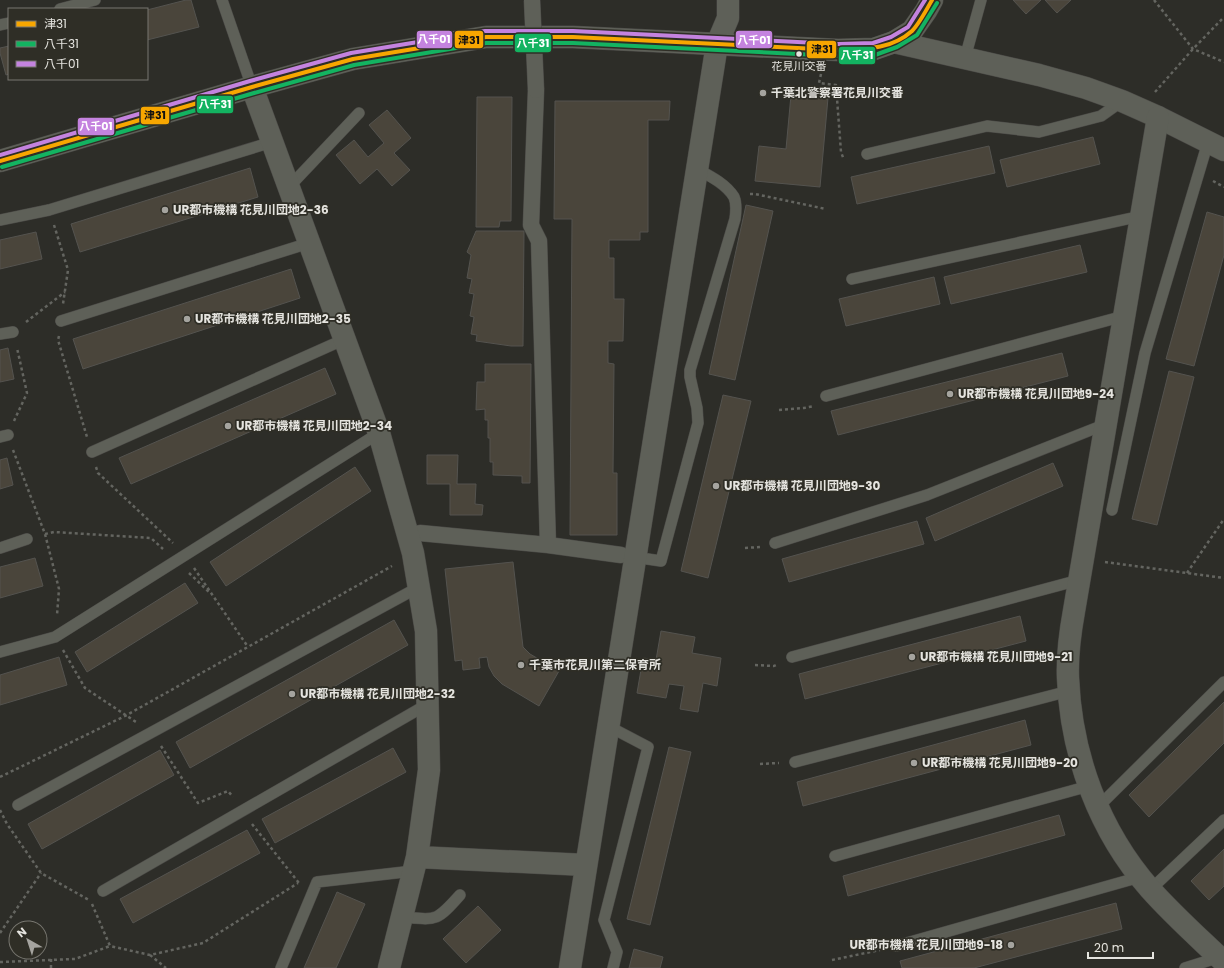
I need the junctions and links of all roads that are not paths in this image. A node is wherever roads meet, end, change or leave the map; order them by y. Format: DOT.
graph roads {
  1 [pos="95,0"];
  2 [pos="222,0"];
  3 [pos="532,0"];
  4 [pos="728,0"];
  5 [pos="932,0"];
  6 [pos="981,0"];
  7 [pos="64,8"];
  8 [pos="894,42"];
  9 [pos="717,44"];
  10 [pos="965,58"];
  11 [pos="252,87"];
  12 [pos="1140,109"];
  13 [pos="359,113"];
  14 [pos="272,142"];
  15 [pos="1216,146"];
  16 [pos="867,154"];
  17 [pos="0,162"];
  18 [pos="697,169"];
  19 [pos="289,187"];
  20 [pos="1141,216"];
  21 [pos="0,220"];
  22 [pos="309,243"];
  23 [pos="852,279"];
  24 [pos="1124,316"];
  25 [pos="61,321"];
  26 [pos="13,332"];
  27 [pos="0,334"];
  28 [pos="345,339"];
  29 [pos="826,396"];
  30 [pos="1106,424"];
  31 [pos="379,433"];
  32 [pos="92,452"];
  33 [pos="1112,510"];
  34 [pos="27,539"];
  35 [pos="416,543"];
  36 [pos="775,543"];
  37 [pos="548,544"];
  38 [pos="0,548"];
  39 [pos="628,556"];
  40 [pos="1079,580"];
  41 [pos="419,587"];
  42 [pos="0,652"];
  43 [pos="792,657"];
  44 [pos="1224,682"];
  45 [pos="1069,690"];
  46 [pos="428,704"];
  47 [pos="608,726"];
  48 [pos="795,762"];
  49 [pos="1089,786"];
  50 [pos="18,806"];
  51 [pos="1098,807"];
  52 [pos="1224,820"];
  53 [pos="835,856"];
  54 [pos="415,864"];
  55 [pos="586,865"];
  56 [pos="1145,883"];
  57 [pos="103,891"];
  58 [pos="460,895"];
  59 [pos="402,917"];
  60 [pos="896,946"];
  61 [pos="1222,959"];
  62 [pos="281,968"];
  63 [pos="389,968"];
  64 [pos="570,968"];
  65 [pos="613,968"];
  66 [pos="1185,968"];
  1 -- 7 [label="lane"];
  2 -- 11 [label="lane"];
  3 -- 37 [label="street, bridge"];
  4 -- 9 [label="street"];
  5 -- 8 [label="street"];
  6 -- 10 [label="lane"];
  8 -- 9 [label="street"];
  8 -- 10 [label="street"];
  9 -- 11 [label="street"];
  9 -- 18 [label="street"];
  10 -- 12 [label="street"];
  11 -- 14 [label="street"];
  11 -- 17 [label="street"];
  12 -- 15 [label="street"];
  12 -- 16 [label="lane"];
  12 -- 20 [label="street"];
  13 -- 19 [label="lane"];
  14 -- 19 [label="street"];
  14 -- 21 [label="lane"];
  15 -- 33 [label="lane"];
  18 -- 39 [label="street"];
  18 -- 39 [label="lane"];
  19 -- 22 [label="street"];
  20 -- 23 [label="lane"];
  20 -- 24 [label="street"];
  22 -- 25 [label="lane"];
  22 -- 28 [label="street"];
  24 -- 29 [label="lane"];
  24 -- 30 [label="street"];
  26 -- 27 [label="lane"];
  28 -- 31 [label="street"];
  28 -- 32 [label="lane"];
  30 -- 36 [label="lane"];
  30 -- 40 [label="street"];
  31 -- 35 [label="street"];
  31 -- 42 [label="lane"];
  34 -- 38 [label="lane"];
  35 -- 37 [label="street"];
  35 -- 41 [label="street"];
  37 -- 39 [label="street"];
  39 -- 47 [label="street"];
  40 -- 43 [label="lane"];
  40 -- 45 [label="street"];
  41 -- 46 [label="street"];
  41 -- 50 [label="lane"];
  44 -- 51 [label="lane"];
  45 -- 48 [label="lane"];
  45 -- 49 [label="street"];
  46 -- 54 [label="street"];
  46 -- 57 [label="lane"];
  47 -- 55 [label="street"];
  47 -- 65 [label="lane"];
  49 -- 51 [label="street"];
  49 -- 53 [label="lane"];
  51 -- 56 [label="street"];
  52 -- 56 [label="lane"];
  54 -- 55 [label="street"];
  54 -- 59 [label="street"];
  54 -- 62 [label="lane"];
  55 -- 64 [label="street"];
  56 -- 60 [label="lane"];
  56 -- 61 [label="street"];
  58 -- 59 [label="lane"];
  59 -- 63 [label="street"];
  61 -- 66 [label="lane"];
}
